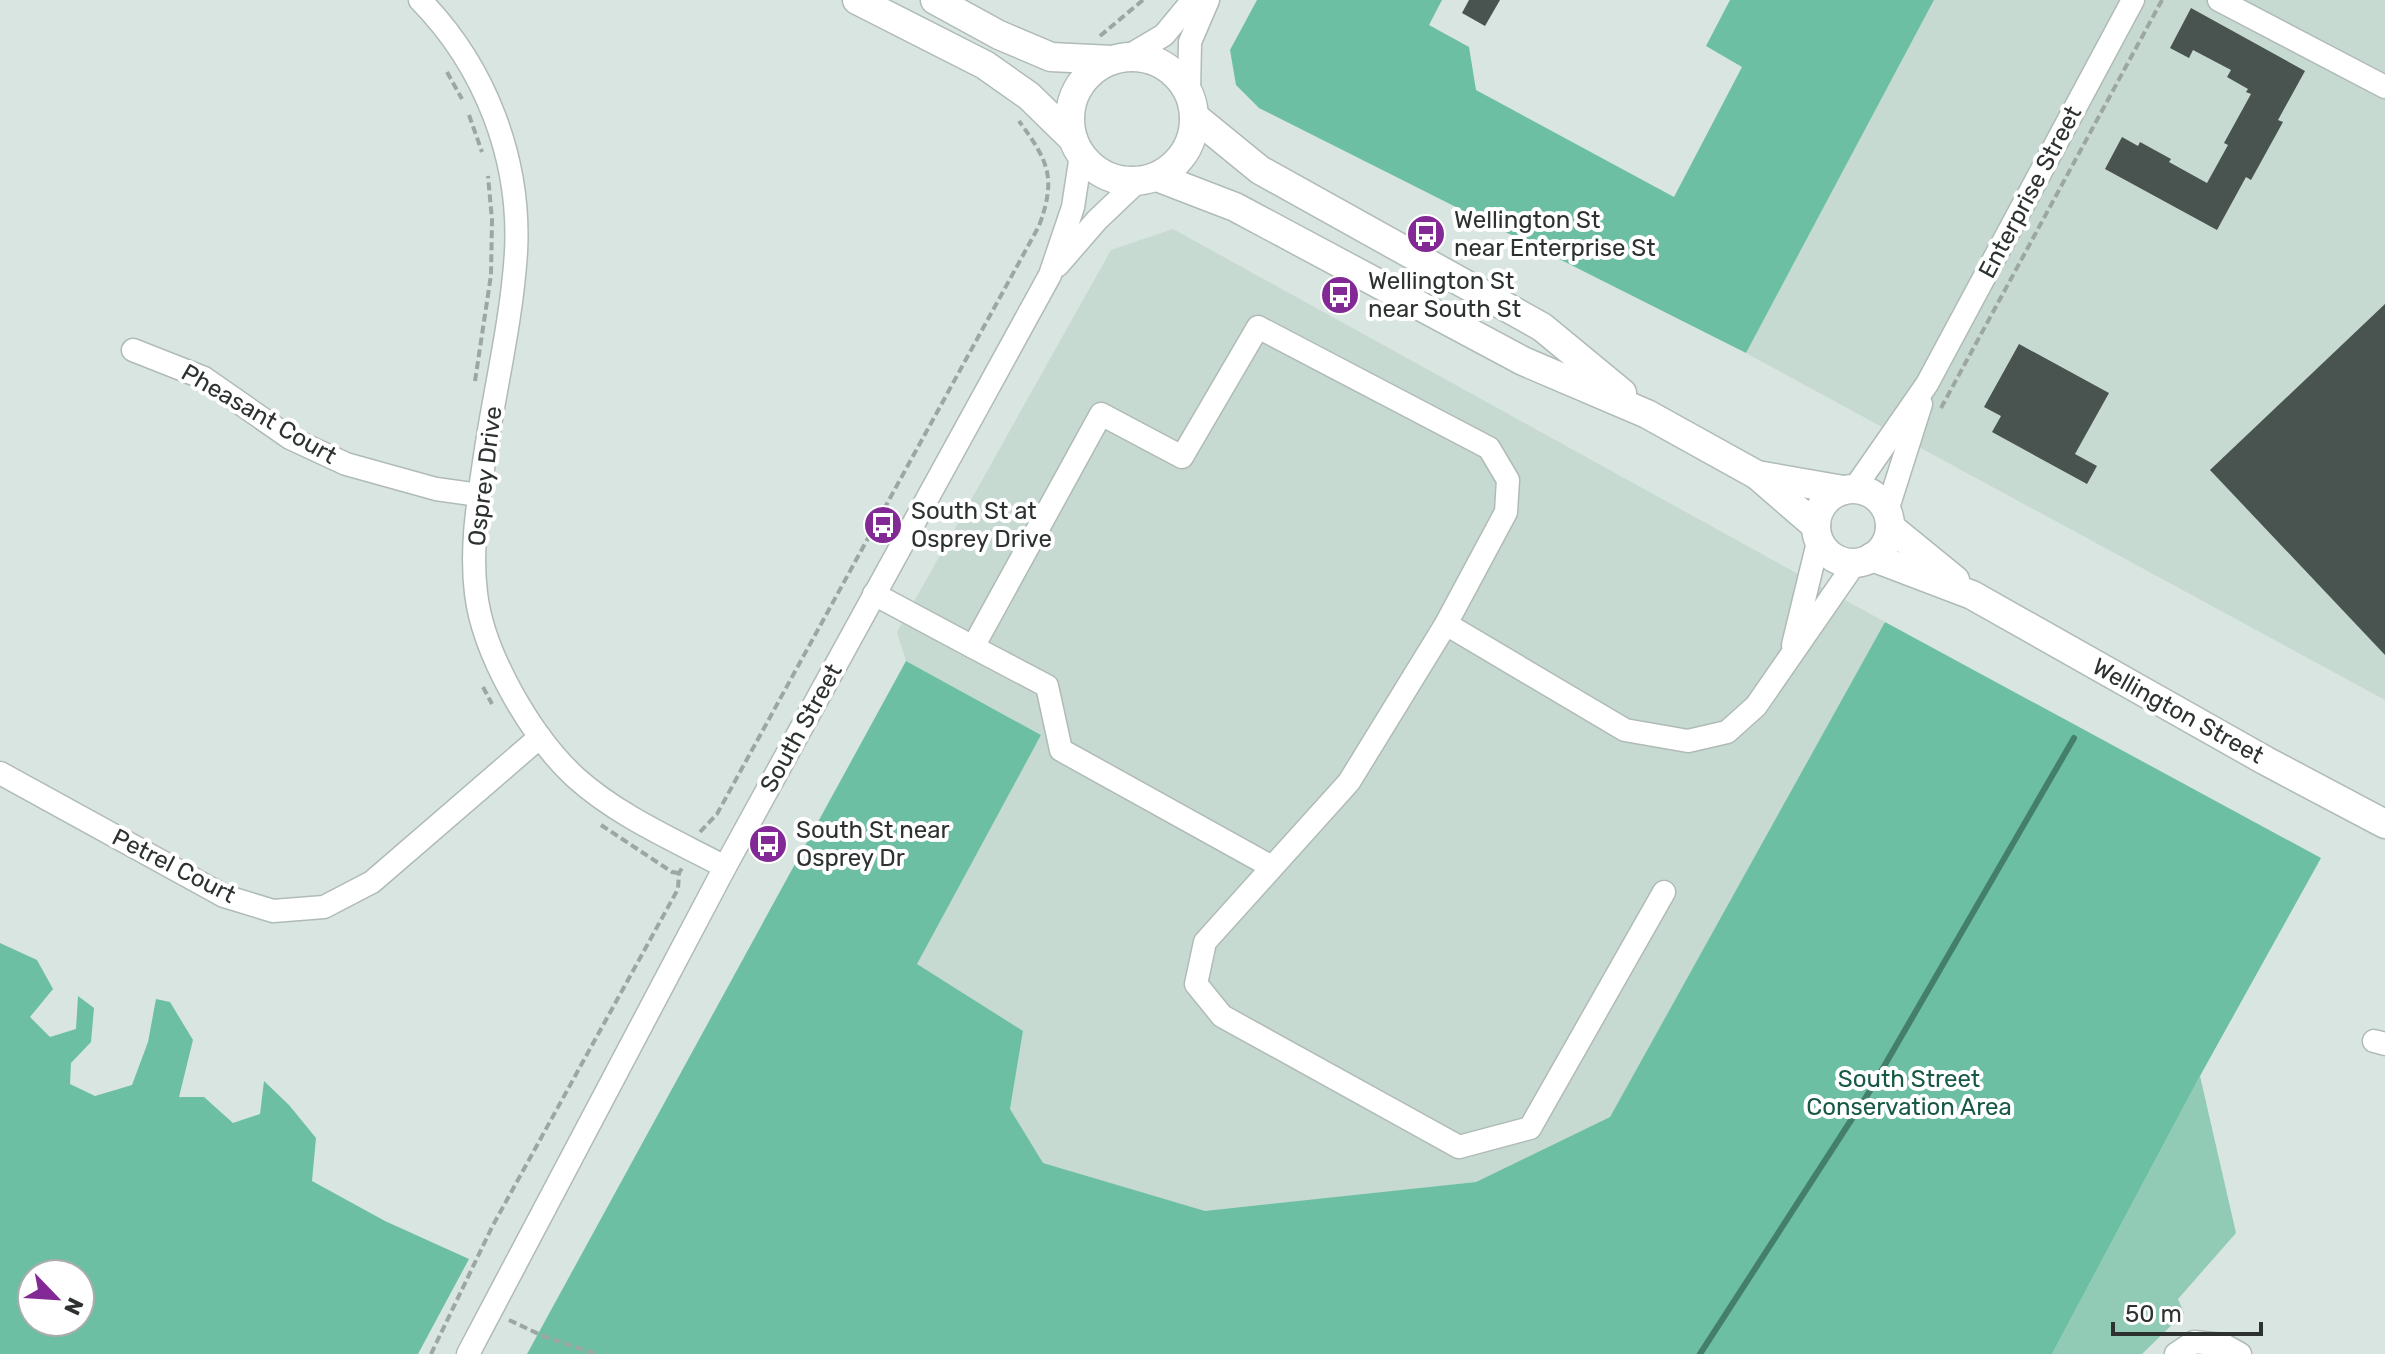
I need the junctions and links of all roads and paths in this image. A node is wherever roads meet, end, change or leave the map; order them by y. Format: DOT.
graph roads {
  1 [pos="420,0"];
  2 [pos="857,0"];
  3 [pos="935,0"];
  4 [pos="1143,0"];
  5 [pos="1193,0"];
  6 [pos="1208,0"];
  7 [pos="2133,0"];
  8 [pos="2162,0"];
  9 [pos="2219,0"];
  10 [pos="1091,39"];
  11 [pos="1119,59"];
  12 [pos="445,66"];
  13 [pos="2385,87"];
  14 [pos="1192,104"];
  15 [pos="1014,115"];
  16 [pos="1077,147"];
  17 [pos="1147,179"];
  18 [pos="1050,275"];
  19 [pos="133,350"];
  20 [pos="1927,384"];
  21 [pos="473,395"];
  22 [pos="1940,410"];
  23 [pos="1647,414"];
  24 [pos="1757,475"];
  25 [pos="1848,489"];
  26 [pos="479,495"];
  27 [pos="1889,519"];
  28 [pos="1817,532"];
  29 [pos="1864,560"];
  30 [pos="874,594"];
  31 [pos="1972,595"];
  32 [pos="1446,624"];
  33 [pos="973,647"];
  34 [pos="1790,657"];
  35 [pos="540,737"];
  36 [pos="0,773"];
  37 [pos="2385,824"];
  38 [pos="699,834"];
  39 [pos="725,867"];
  40 [pos="1272,867"];
  41 [pos="682,868"];
  42 [pos="1664,892"];
  43 [pos="490,1312"];
  44 [pos="431,1354"];
  45 [pos="468,1354"];
  46 [pos="596,1354"];
  47 [pos="2176,1354"];
  48 [pos="2240,1354"];
  1 -- 26 [label="street, Osprey Drive"];
  2 -- 16 [label="main road"];
  3 -- 11 [label="main road"];
  4 -- 10 [label="path"];
  5 -- 11 [label="street"];
  6 -- 14 [label="street"];
  7 -- 20 [label="street, Enterprise Street"];
  8 -- 22 [label="path"];
  9 -- 13 [label="street"];
  11 -- 14 [label="main road"];
  11 -- 16 [label="main road"];
  12 -- 21 [label="path"];
  14 -- 17 [label="main road"];
  14 -- 23 [label="main road"];
  15 -- 38 [label="path"];
  16 -- 17 [label="main road"];
  16 -- 18 [label="street, South Street"];
  17 -- 18 [label="street, South Street"];
  17 -- 23 [label="main road"];
  18 -- 30 [label="street, South Street"];
  19 -- 26 [label="street, Pheasant Court"];
  20 -- 25 [label="street, Enterprise Street"];
  20 -- 27 [label="street, Enterprise Street"];
  23 -- 24 [label="main road"];
  24 -- 25 [label="main road"];
  24 -- 28 [label="main road"];
  25 -- 27 [label="main road"];
  25 -- 28 [label="main road"];
  26 -- 35 [label="street, Osprey Drive"];
  27 -- 29 [label="main road"];
  27 -- 31 [label="main road, Wellington Street"];
  28 -- 29 [label="main road"];
  28 -- 34 [label="street"];
  29 -- 31 [label="main road, Wellington Street"];
  29 -- 34 [label="street"];
  30 -- 33 [label="street"];
  30 -- 39 [label="street, South Street"];
  31 -- 37 [label="main road, Wellington Street"];
  32 -- 33 [label="street"];
  32 -- 34 [label="street"];
  32 -- 40 [label="street"];
  33 -- 40 [label="street"];
  35 -- 36 [label="street, Petrel Court"];
  35 -- 39 [label="street, Osprey Drive"];
  39 -- 43 [label="street, South Street"];
  40 -- 42 [label="street"];
  41 -- 44 [label="path"];
  43 -- 45 [label="street, South Street"];
  43 -- 46 [label="path"];
  47 -- 48 [label="street"];
}
